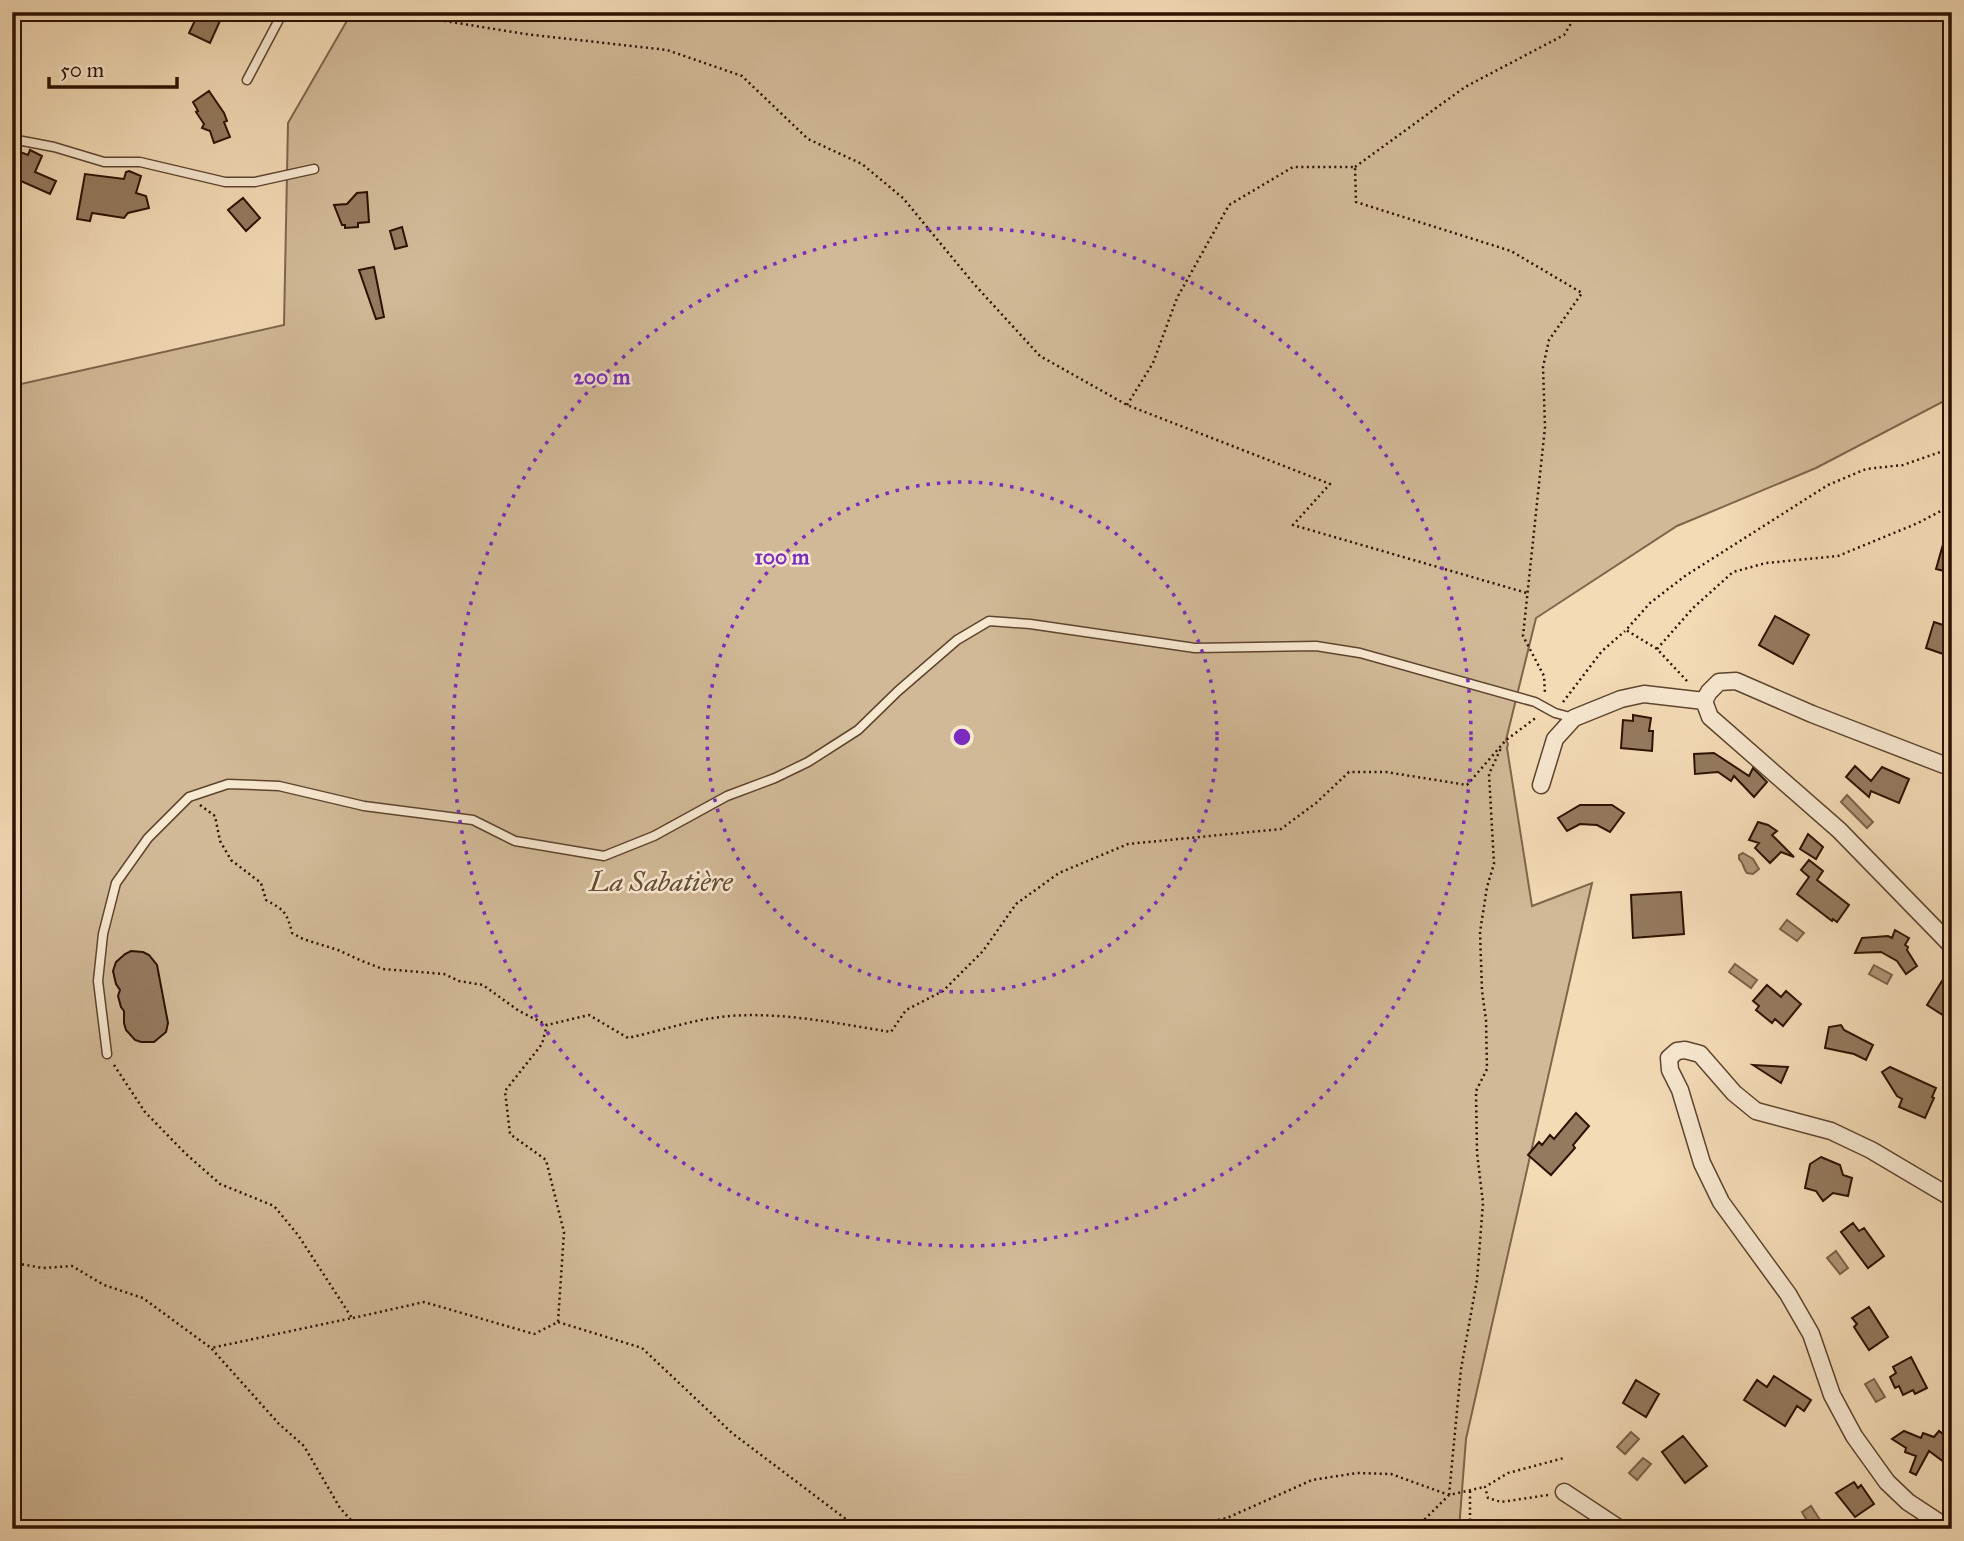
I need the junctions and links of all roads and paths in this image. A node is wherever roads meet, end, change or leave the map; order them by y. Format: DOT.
graph roads {
  1 [pos="283,12"];
  2 [pos="390,12"];
  3 [pos="1578,12"];
  4 [pos="247,80"];
  5 [pos="12,139"];
  6 [pos="1355,167"];
  7 [pos="314,169"];
  8 [pos="1127,405"];
  9 [pos="1952,438"];
  10 [pos="1952,505"];
  11 [pos="1527,593"];
  12 [pos="1626,630"];
  13 [pos="1657,649"];
  14 [pos="1707,696"];
  15 [pos="1547,708"];
  16 [pos="1555,713"];
  17 [pos="1574,718"];
  18 [pos="1506,740"];
  19 [pos="1952,768"];
  20 [pos="1541,785"];
  21 [pos="189,797"];
  22 [pos="1952,946"];
  23 [pos="547,1025"];
  24 [pos="107,1054"];
  25 [pos="1952,1198"];
  26 [pos="12,1268"];
  27 [pos="352,1318"];
  28 [pos="558,1322"];
  29 [pos="211,1348"];
  30 [pos="1564,1458"];
  31 [pos="1485,1487"];
  32 [pos="1470,1491"];
  33 [pos="1564,1492"];
  34 [pos="1449,1496"];
  35 [pos="1908,1502"];
  36 [pos="359,1529"];
  37 [pos="859,1529"];
  38 [pos="1175,1529"];
  39 [pos="1419,1529"];
  40 [pos="1470,1529"];
  41 [pos="1620,1529"];
  42 [pos="1924,1529"];
  43 [pos="1949,1529"];
  1 -- 4 [label="lane"];
  2 -- 8 [label="path"];
  3 -- 6 [label="path"];
  5 -- 7 [label="lane"];
  6 -- 8 [label="path"];
  6 -- 11 [label="path"];
  8 -- 11 [label="path"];
  9 -- 12 [label="path"];
  10 -- 13 [label="path"];
  11 -- 15 [label="path"];
  12 -- 13 [label="path"];
  12 -- 16 [label="path"];
  13 -- 14 [label="path"];
  14 -- 17 [label="street"];
  14 -- 19 [label="street"];
  14 -- 22 [label="street"];
  15 -- 16 [label="lane"];
  15 -- 18 [label="path"];
  15 -- 21 [label="lane"];
  16 -- 17 [label="lane"];
  17 -- 20 [label="street"];
  18 -- 23 [label="path"];
  18 -- 34 [label="path"];
  21 -- 23 [label="path"];
  21 -- 24 [label="lane"];
  23 -- 28 [label="path"];
  24 -- 27 [label="path"];
  25 -- 35 [label="street"];
  26 -- 29 [label="path"];
  27 -- 28 [label="path"];
  27 -- 29 [label="path"];
  28 -- 37 [label="path"];
  29 -- 36 [label="path"];
  30 -- 31 [label="path"];
  31 -- 32 [label="path"];
  31 -- 33 [label="path"];
  32 -- 34 [label="path"];
  32 -- 40 [label="path"];
  33 -- 41 [label="street"];
  34 -- 38 [label="path"];
  34 -- 39 [label="path"];
  35 -- 42 [label="street"];
  35 -- 43 [label="street"];
}
